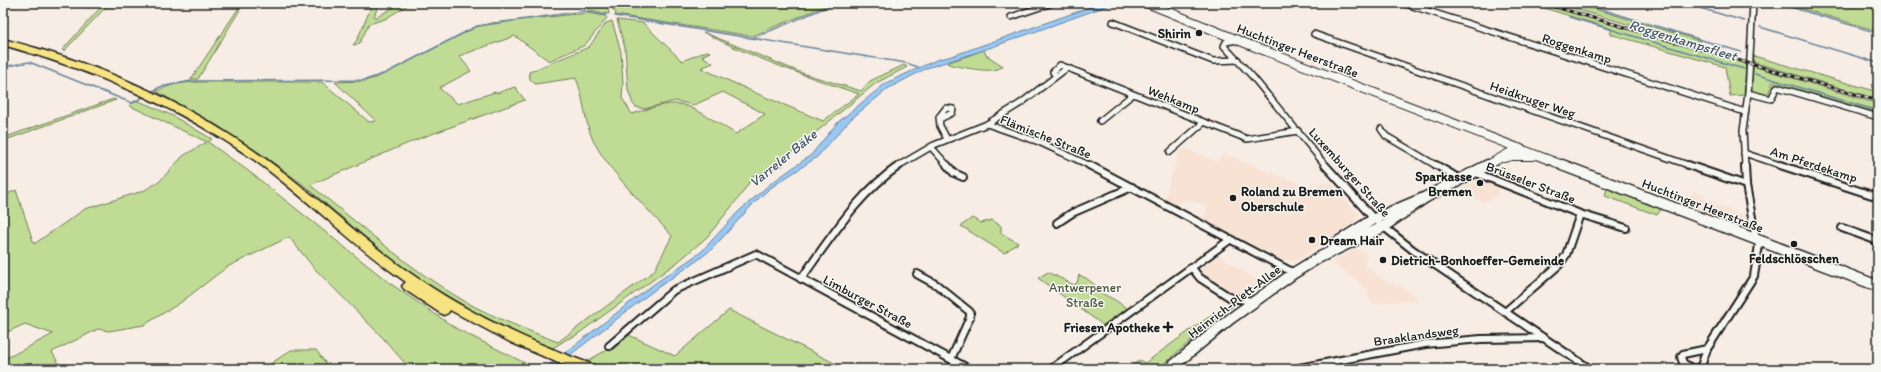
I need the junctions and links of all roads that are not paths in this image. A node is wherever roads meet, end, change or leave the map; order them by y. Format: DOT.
graph roads {
  1 [pos="1034,3"];
  2 [pos="1052,3"];
  3 [pos="1147,3"];
  4 [pos="1403,3"];
  5 [pos="1753,3"];
  6 [pos="1043,6"];
  7 [pos="1011,17"];
  8 [pos="1113,22"];
  9 [pos="1314,34"];
  10 [pos="1237,40"];
  11 [pos="3,42"];
  12 [pos="3,46"];
  13 [pos="1238,60"];
  14 [pos="1748,93"];
  15 [pos="1132,95"];
  16 [pos="145,96"];
  17 [pos="1745,112"];
  18 [pos="1878,117"];
  19 [pos="1440,118"];
  20 [pos="940,119"];
  21 [pos="1100,121"];
  22 [pos="1203,123"];
  23 [pos="987,124"];
  24 [pos="1381,129"];
  25 [pos="1298,132"];
  26 [pos="1479,135"];
  27 [pos="947,139"];
  28 [pos="931,148"];
  29 [pos="1518,148"];
  30 [pos="1170,152"];
  31 [pos="1744,153"];
  32 [pos="1501,156"];
  33 [pos="1512,156"];
  34 [pos="1538,156"];
  35 [pos="1493,162"];
  36 [pos="1473,172"];
  37 [pos="963,177"];
  38 [pos="1460,179"];
  39 [pos="1746,185"];
  40 [pos="1132,187"];
  41 [pos="1878,196"];
  42 [pos="1426,197"];
  43 [pos="1580,214"];
  44 [pos="1374,219"];
  45 [pos="1057,222"];
  46 [pos="1382,227"];
  47 [pos="1626,228"];
  48 [pos="1842,228"];
  49 [pos="1231,239"];
  50 [pos="1756,239"];
  51 [pos="1878,241"];
  52 [pos="1318,258"];
  53 [pos="1192,268"];
  54 [pos="1294,273"];
  55 [pos="917,274"];
  56 [pos="801,279"];
  57 [pos="1878,286"];
  58 [pos="1254,301"];
  59 [pos="1506,312"];
  60 [pos="1544,338"];
  61 [pos="609,346"];
  62 [pos="1706,349"];
  63 [pos="951,359"];
  64 [pos="573,366"];
  65 [pos="969,369"];
  66 [pos="1051,369"];
  67 [pos="1169,369"];
  68 [pos="1294,369"];
  69 [pos="1590,369"];
  70 [pos="1694,369"];
  1 -- 6 [label="street"];
  2 -- 6 [label="street"];
  3 -- 10 [label="main road, Huchtinger Heerstraße"];
  4 -- 17 [label="street, Roggenkamp"];
  5 -- 14 [label="street"];
  6 -- 7 [label="street"];
  8 -- 13 [label="street"];
  9 -- 39 [label="street, Heidkruger Weg"];
  10 -- 13 [label="street, Luxemburger Straße"];
  10 -- 19 [label="main road, Huchtinger Heerstraße"];
  11 -- 16 [label="highway"];
  12 -- 16 [label="highway"];
  13 -- 25 [label="street, Luxemburger Straße"];
  14 -- 17 [label="street"];
  14 -- 18 [label="street"];
  15 -- 21 [label="street"];
  15 -- 22 [label="street, Wehkamp"];
  15 -- 23 [label="street, Wehkamp"];
  16 -- 64 [label="highway"];
  17 -- 31 [label="street"];
  19 -- 26 [label="main road, Huchtinger Heerstraße"];
  19 -- 29 [label="main road, Huchtinger Heerstraße"];
  20 -- 27 [label="street"];
  22 -- 25 [label="street, Wehkamp"];
  22 -- 30 [label="street"];
  23 -- 27 [label="street, Flämische Straße"];
  23 -- 40 [label="street, Flämische Straße"];
  24 -- 38 [label="street"];
  25 -- 44 [label="street, Luxemburger Straße"];
  26 -- 29 [label="main road, Huchtinger Heerstraße"];
  26 -- 32 [label="main road"];
  27 -- 28 [label="street, Flämische Straße"];
  28 -- 37 [label="street"];
  28 -- 56 [label="street, Flämische Straße"];
  29 -- 32 [label="main road, Heinrich-Plett-Allee"];
  29 -- 33 [label="main road"];
  29 -- 34 [label="main road, Huchtinger Heerstraße"];
  31 -- 39 [label="street"];
  31 -- 41 [label="street, Am Pferdekamp"];
  32 -- 35 [label="main road, Heinrich-Plett-Allee"];
  33 -- 34 [label="main road, Heinrich-Plett-Allee"];
  33 -- 35 [label="main road, Heinrich-Plett-Allee"];
  34 -- 50 [label="main road, Huchtinger Heerstraße"];
  35 -- 36 [label="main road, Heinrich-Plett-Allee"];
  36 -- 38 [label="main road, Heinrich-Plett-Allee"];
  36 -- 43 [label="street, Brüsseler Straße"];
  38 -- 42 [label="main road, Heinrich-Plett-Allee"];
  39 -- 50 [label="street"];
  40 -- 45 [label="street"];
  40 -- 49 [label="street, Flämische Straße"];
  42 -- 44 [label="main road, Heinrich-Plett-Allee"];
  42 -- 46 [label="main road, Heinrich-Plett-Allee"];
  43 -- 47 [label="street, Brüsseler Straße"];
  43 -- 59 [label="street, Brüsseler Straße"];
  44 -- 46 [label="street, Luxemburger Straße"];
  44 -- 52 [label="main road, Heinrich-Plett-Allee"];
  46 -- 52 [label="main road, Heinrich-Plett-Allee"];
  46 -- 59 [label="street, Luxemburger Straße"];
  48 -- 51 [label="street"];
  49 -- 53 [label="street"];
  49 -- 54 [label="street, Flämische Straße"];
  50 -- 57 [label="main road, Huchtinger Heerstraße"];
  50 -- 62 [label="street"];
  52 -- 54 [label="main road, Heinrich-Plett-Allee"];
  53 -- 58 [label="street"];
  53 -- 66 [label="street"];
  54 -- 58 [label="main road, Heinrich-Plett-Allee"];
  55 -- 63 [label="street"];
  56 -- 61 [label="street, Limburger Straße"];
  56 -- 63 [label="street, Limburger Straße"];
  58 -- 67 [label="main road, Heinrich-Plett-Allee"];
  59 -- 60 [label="street, Luxemburger Straße"];
  60 -- 68 [label="street, Braaklandsweg"];
  60 -- 69 [label="street, Luxemburger Straße"];
  62 -- 70 [label="street"];
  62 -- 70 [label="street"];
  63 -- 65 [label="street, Limburger Straße"];
}
